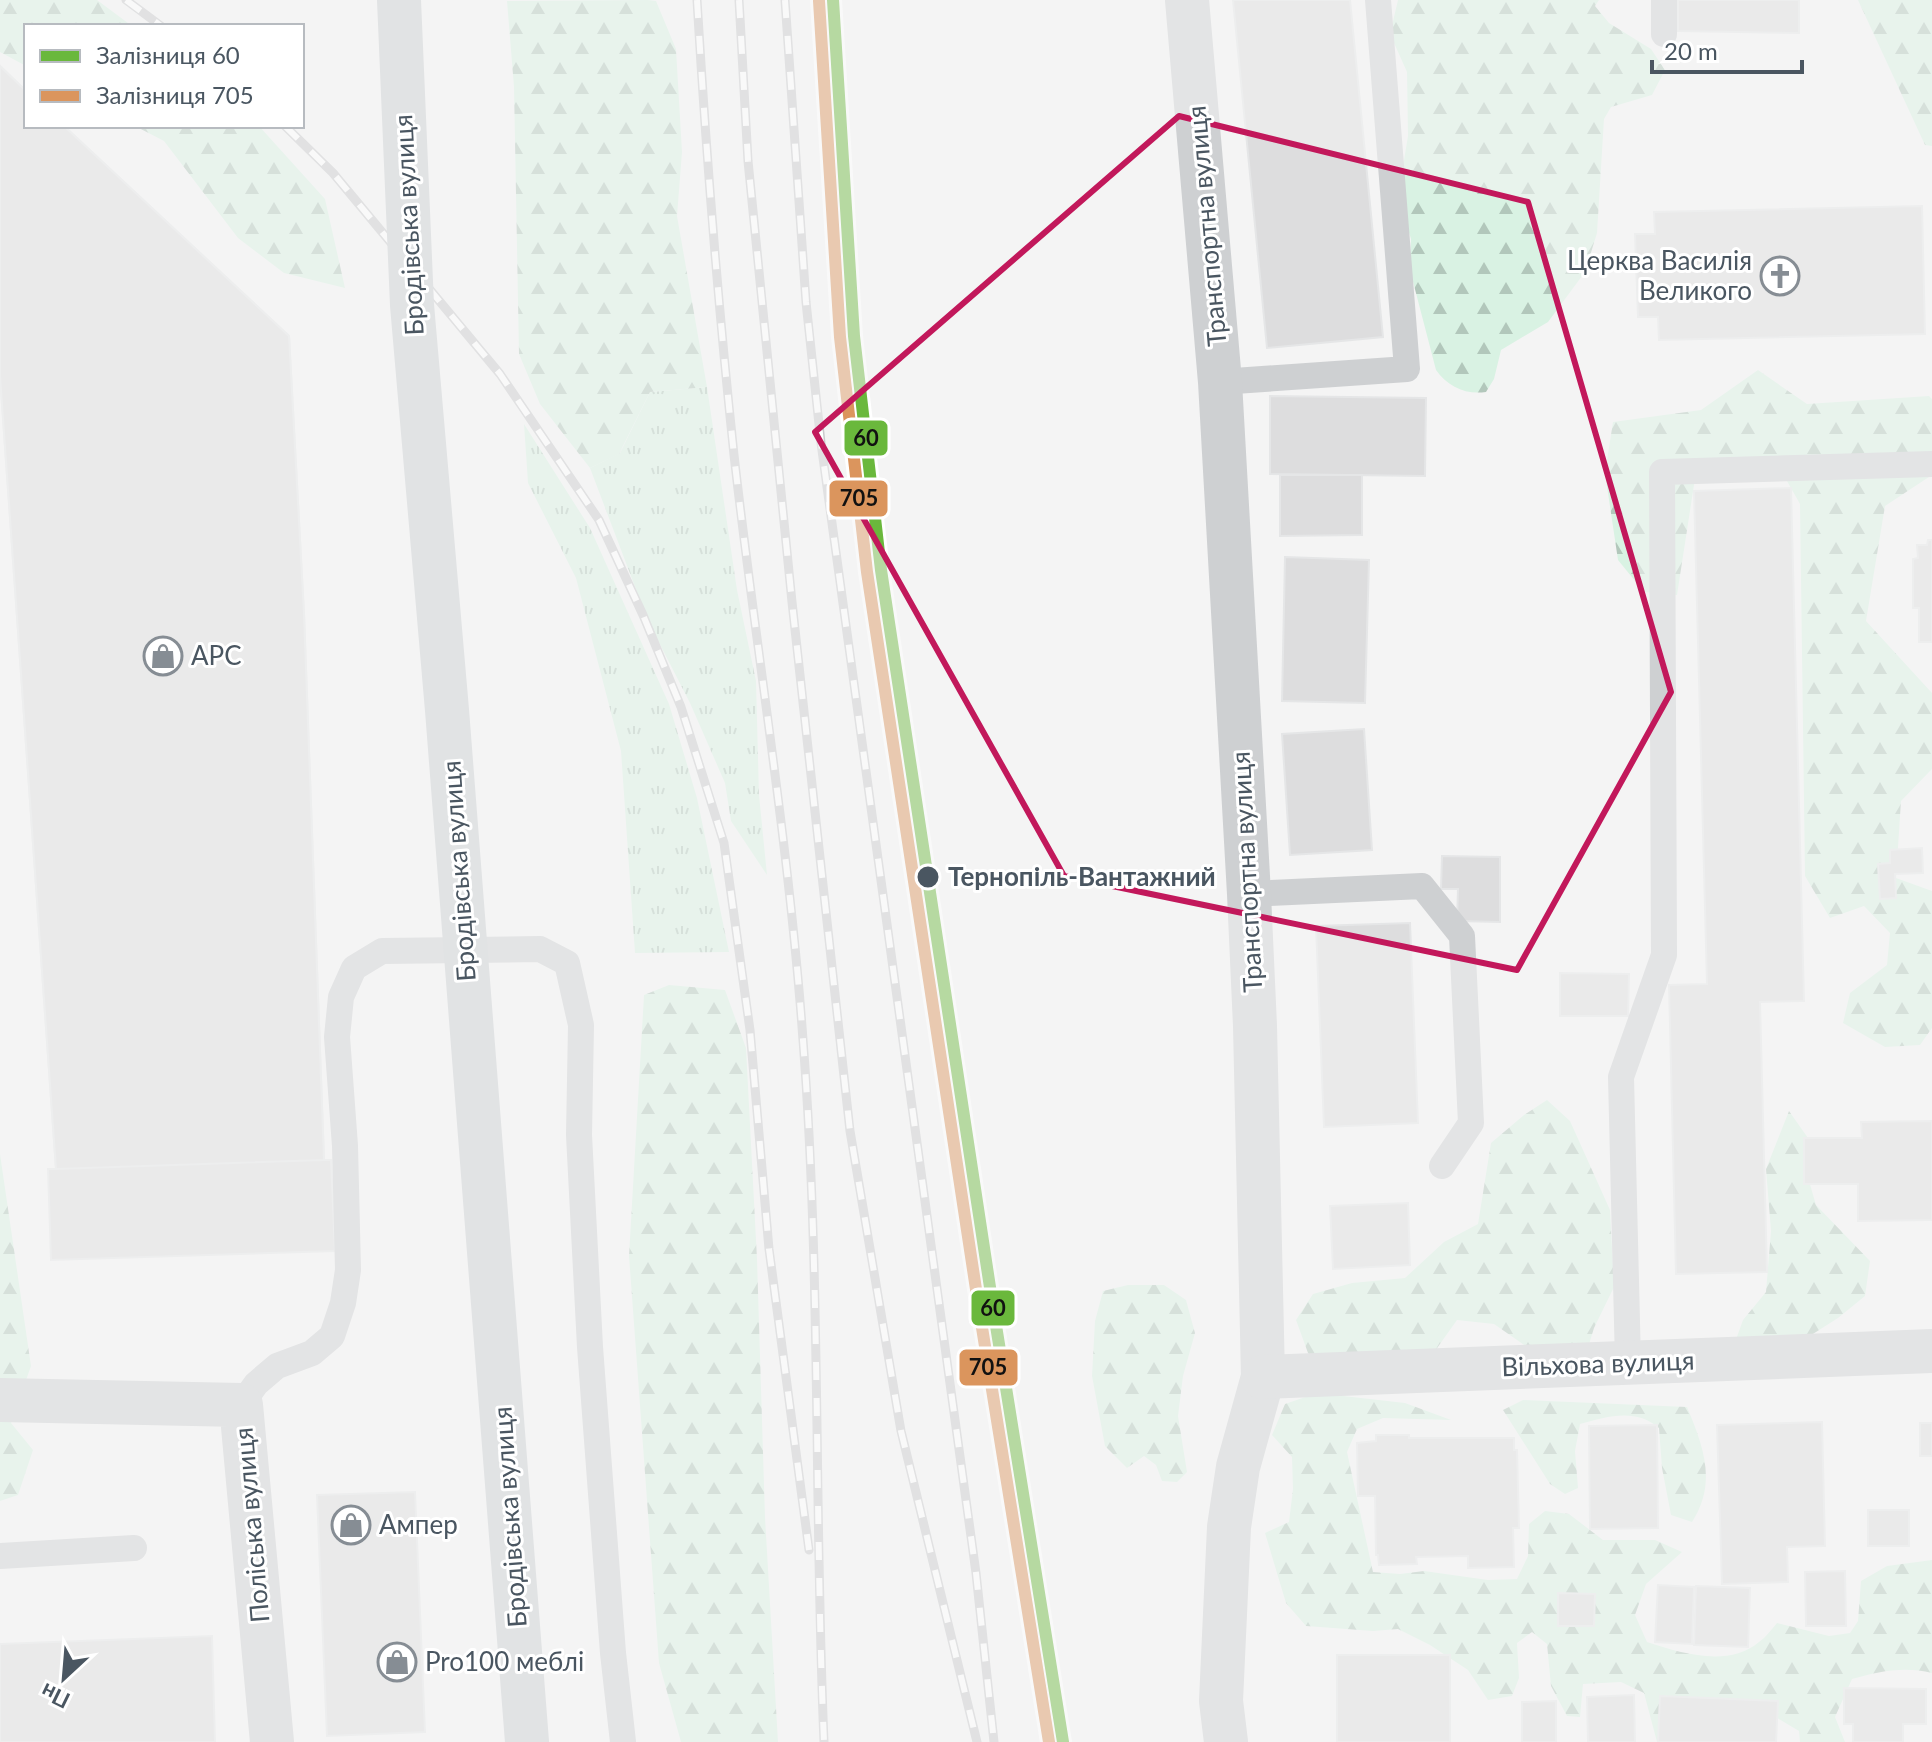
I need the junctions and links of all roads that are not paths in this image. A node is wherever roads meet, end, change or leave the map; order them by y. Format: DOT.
graph roads {
  1 [pos="399,0"];
  2 [pos="1187,0"];
  3 [pos="1378,0"];
  4 [pos="1664,0"];
  5 [pos="1664,34"];
  6 [pos="1220,382"];
  7 [pos="1932,464"];
  8 [pos="1249,894"];
  9 [pos="1442,1166"];
  10 [pos="1932,1351"];
  11 [pos="1628,1363"];
  12 [pos="1263,1377"];
  13 [pos="0,1400"];
  14 [pos="241,1405"];
  15 [pos="134,1548"];
  16 [pos="0,1556"];
  17 [pos="272,1742"];
  18 [pos="527,1742"];
  19 [pos="623,1742"];
  20 [pos="1226,1742"];
  1 -- 18 [label="main road, Бродівська вулиця, bridge"];
  2 -- 6 [label="street, Транспортна вулиця"];
  3 -- 6 [label="lane"];
  4 -- 5 [label="lane"];
  6 -- 8 [label="street, Транспортна вулиця"];
  7 -- 11 [label="lane"];
  8 -- 9 [label="lane"];
  8 -- 12 [label="street, Транспортна вулиця"];
  10 -- 11 [label="street, Вільхова вулиця"];
  11 -- 12 [label="street, Вільхова вулиця"];
  12 -- 20 [label="street, Транспортна вулиця"];
  13 -- 14 [label="street, Поліська вулиця"];
  14 -- 17 [label="street, Поліська вулиця"];
  14 -- 19 [label="lane"];
  15 -- 16 [label="lane"];
}
